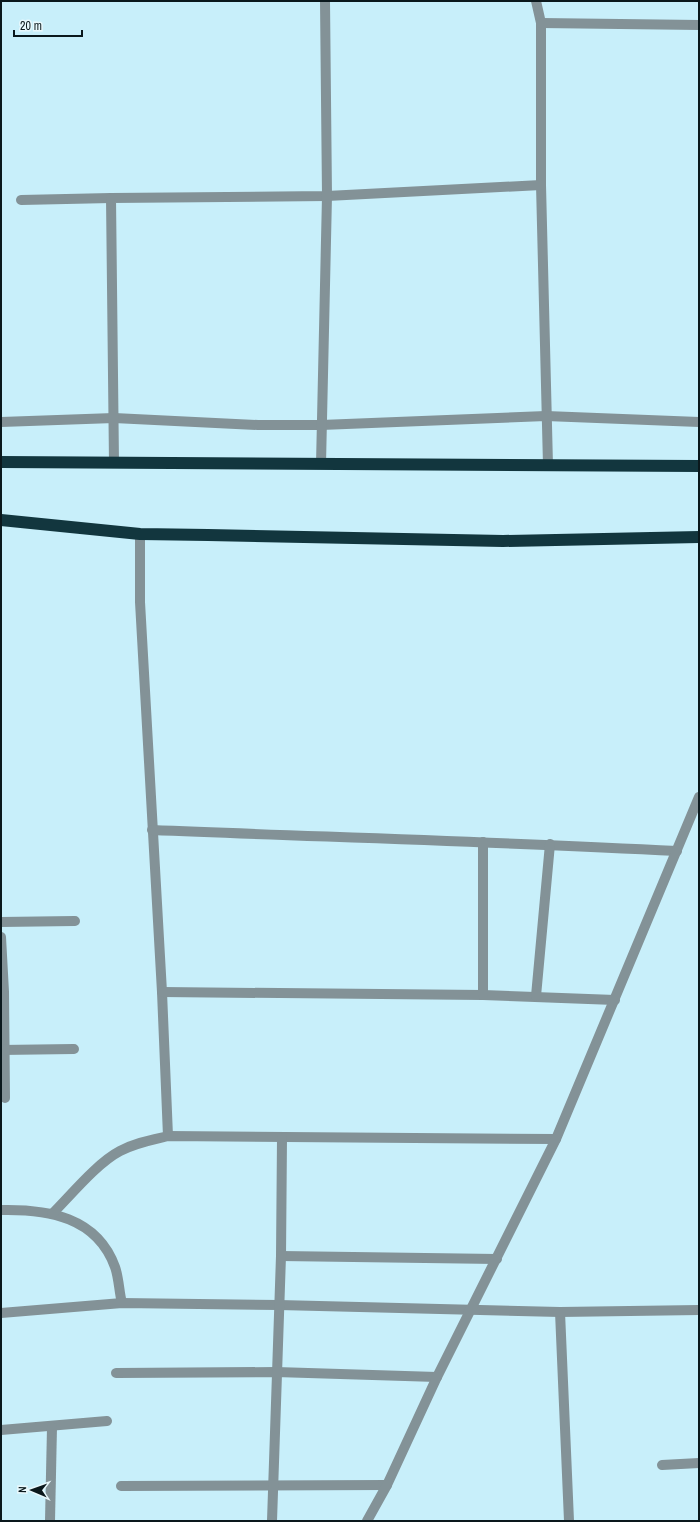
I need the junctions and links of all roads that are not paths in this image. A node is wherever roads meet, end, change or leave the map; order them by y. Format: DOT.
graph roads {
  1 [pos="325,1"];
  2 [pos="536,1"];
  3 [pos="541,22"];
  4 [pos="699,25"];
  5 [pos="541,186"];
  6 [pos="327,196"];
  7 [pos="111,198"];
  8 [pos="21,200"];
  9 [pos="546,416"];
  10 [pos="114,418"];
  11 [pos="1,422"];
  12 [pos="699,422"];
  13 [pos="321,425"];
  14 [pos="1,462"];
  15 [pos="114,463"];
  16 [pos="321,464"];
  17 [pos="548,465"];
  18 [pos="699,466"];
  19 [pos="1,520"];
  20 [pos="140,534"];
  21 [pos="699,537"];
  22 [pos="699,797"];
  23 [pos="152,830"];
  24 [pos="483,842"];
  25 [pos="550,844"];
  26 [pos="677,851"];
  27 [pos="75,921"];
  28 [pos="1,922"];
  29 [pos="1,937"];
  30 [pos="162,992"];
  31 [pos="483,995"];
  32 [pos="536,996"];
  33 [pos="615,1000"];
  34 [pos="74,1049"];
  35 [pos="3,1050"];
  36 [pos="5,1098"];
  37 [pos="168,1136"];
  38 [pos="282,1138"];
  39 [pos="556,1140"];
  40 [pos="1,1210"];
  41 [pos="52,1214"];
  42 [pos="281,1256"];
  43 [pos="497,1259"];
  44 [pos="122,1303"];
  45 [pos="279,1305"];
  46 [pos="471,1310"];
  47 [pos="699,1310"];
  48 [pos="560,1312"];
  49 [pos="1,1313"];
  50 [pos="276,1372"];
  51 [pos="116,1373"];
  52 [pos="437,1377"];
  53 [pos="107,1421"];
  54 [pos="52,1426"];
  55 [pos="1,1430"];
  56 [pos="699,1463"];
  57 [pos="662,1465"];
  58 [pos="274,1485"];
  59 [pos="387,1485"];
  60 [pos="121,1486"];
  61 [pos="50,1521"];
  62 [pos="272,1521"];
  63 [pos="367,1521"];
  64 [pos="569,1521"];
  1 -- 6 [label="street"];
  2 -- 3 [label="street"];
  3 -- 4 [label="street"];
  3 -- 5 [label="street"];
  5 -- 6 [label="street"];
  5 -- 9 [label="street"];
  6 -- 7 [label="street"];
  6 -- 13 [label="street"];
  7 -- 8 [label="street"];
  7 -- 10 [label="street"];
  9 -- 12 [label="street"];
  9 -- 13 [label="street"];
  9 -- 17 [label="street"];
  10 -- 11 [label="street"];
  10 -- 13 [label="street"];
  10 -- 15 [label="street"];
  13 -- 16 [label="street"];
  14 -- 15 [label="highway"];
  15 -- 16 [label="highway"];
  16 -- 17 [label="highway"];
  17 -- 18 [label="highway"];
  19 -- 20 [label="highway"];
  20 -- 21 [label="highway"];
  20 -- 23 [label="street"];
  22 -- 26 [label="street"];
  23 -- 24 [label="street"];
  23 -- 30 [label="street"];
  24 -- 25 [label="street"];
  24 -- 31 [label="street"];
  25 -- 26 [label="street"];
  25 -- 32 [label="street"];
  26 -- 33 [label="street"];
  27 -- 28 [label="street"];
  29 -- 35 [label="street"];
  30 -- 31 [label="street"];
  30 -- 37 [label="street"];
  31 -- 32 [label="street"];
  32 -- 33 [label="street"];
  33 -- 39 [label="street"];
  34 -- 35 [label="street"];
  35 -- 36 [label="street"];
  37 -- 38 [label="street"];
  37 -- 41 [label="street"];
  38 -- 39 [label="street"];
  38 -- 42 [label="street"];
  39 -- 43 [label="street"];
  40 -- 41 [label="street"];
  41 -- 44 [label="street"];
  42 -- 43 [label="street"];
  42 -- 45 [label="street"];
  43 -- 46 [label="street"];
  44 -- 45 [label="street"];
  44 -- 49 [label="street"];
  45 -- 46 [label="street"];
  45 -- 50 [label="street"];
  46 -- 48 [label="street"];
  46 -- 52 [label="street"];
  47 -- 48 [label="street"];
  48 -- 64 [label="street"];
  50 -- 51 [label="street"];
  50 -- 52 [label="street"];
  50 -- 58 [label="street"];
  52 -- 59 [label="street"];
  53 -- 54 [label="street"];
  54 -- 55 [label="street"];
  54 -- 61 [label="street"];
  56 -- 57 [label="street"];
  58 -- 59 [label="street"];
  58 -- 60 [label="street"];
  58 -- 62 [label="street"];
  59 -- 63 [label="street"];
}
